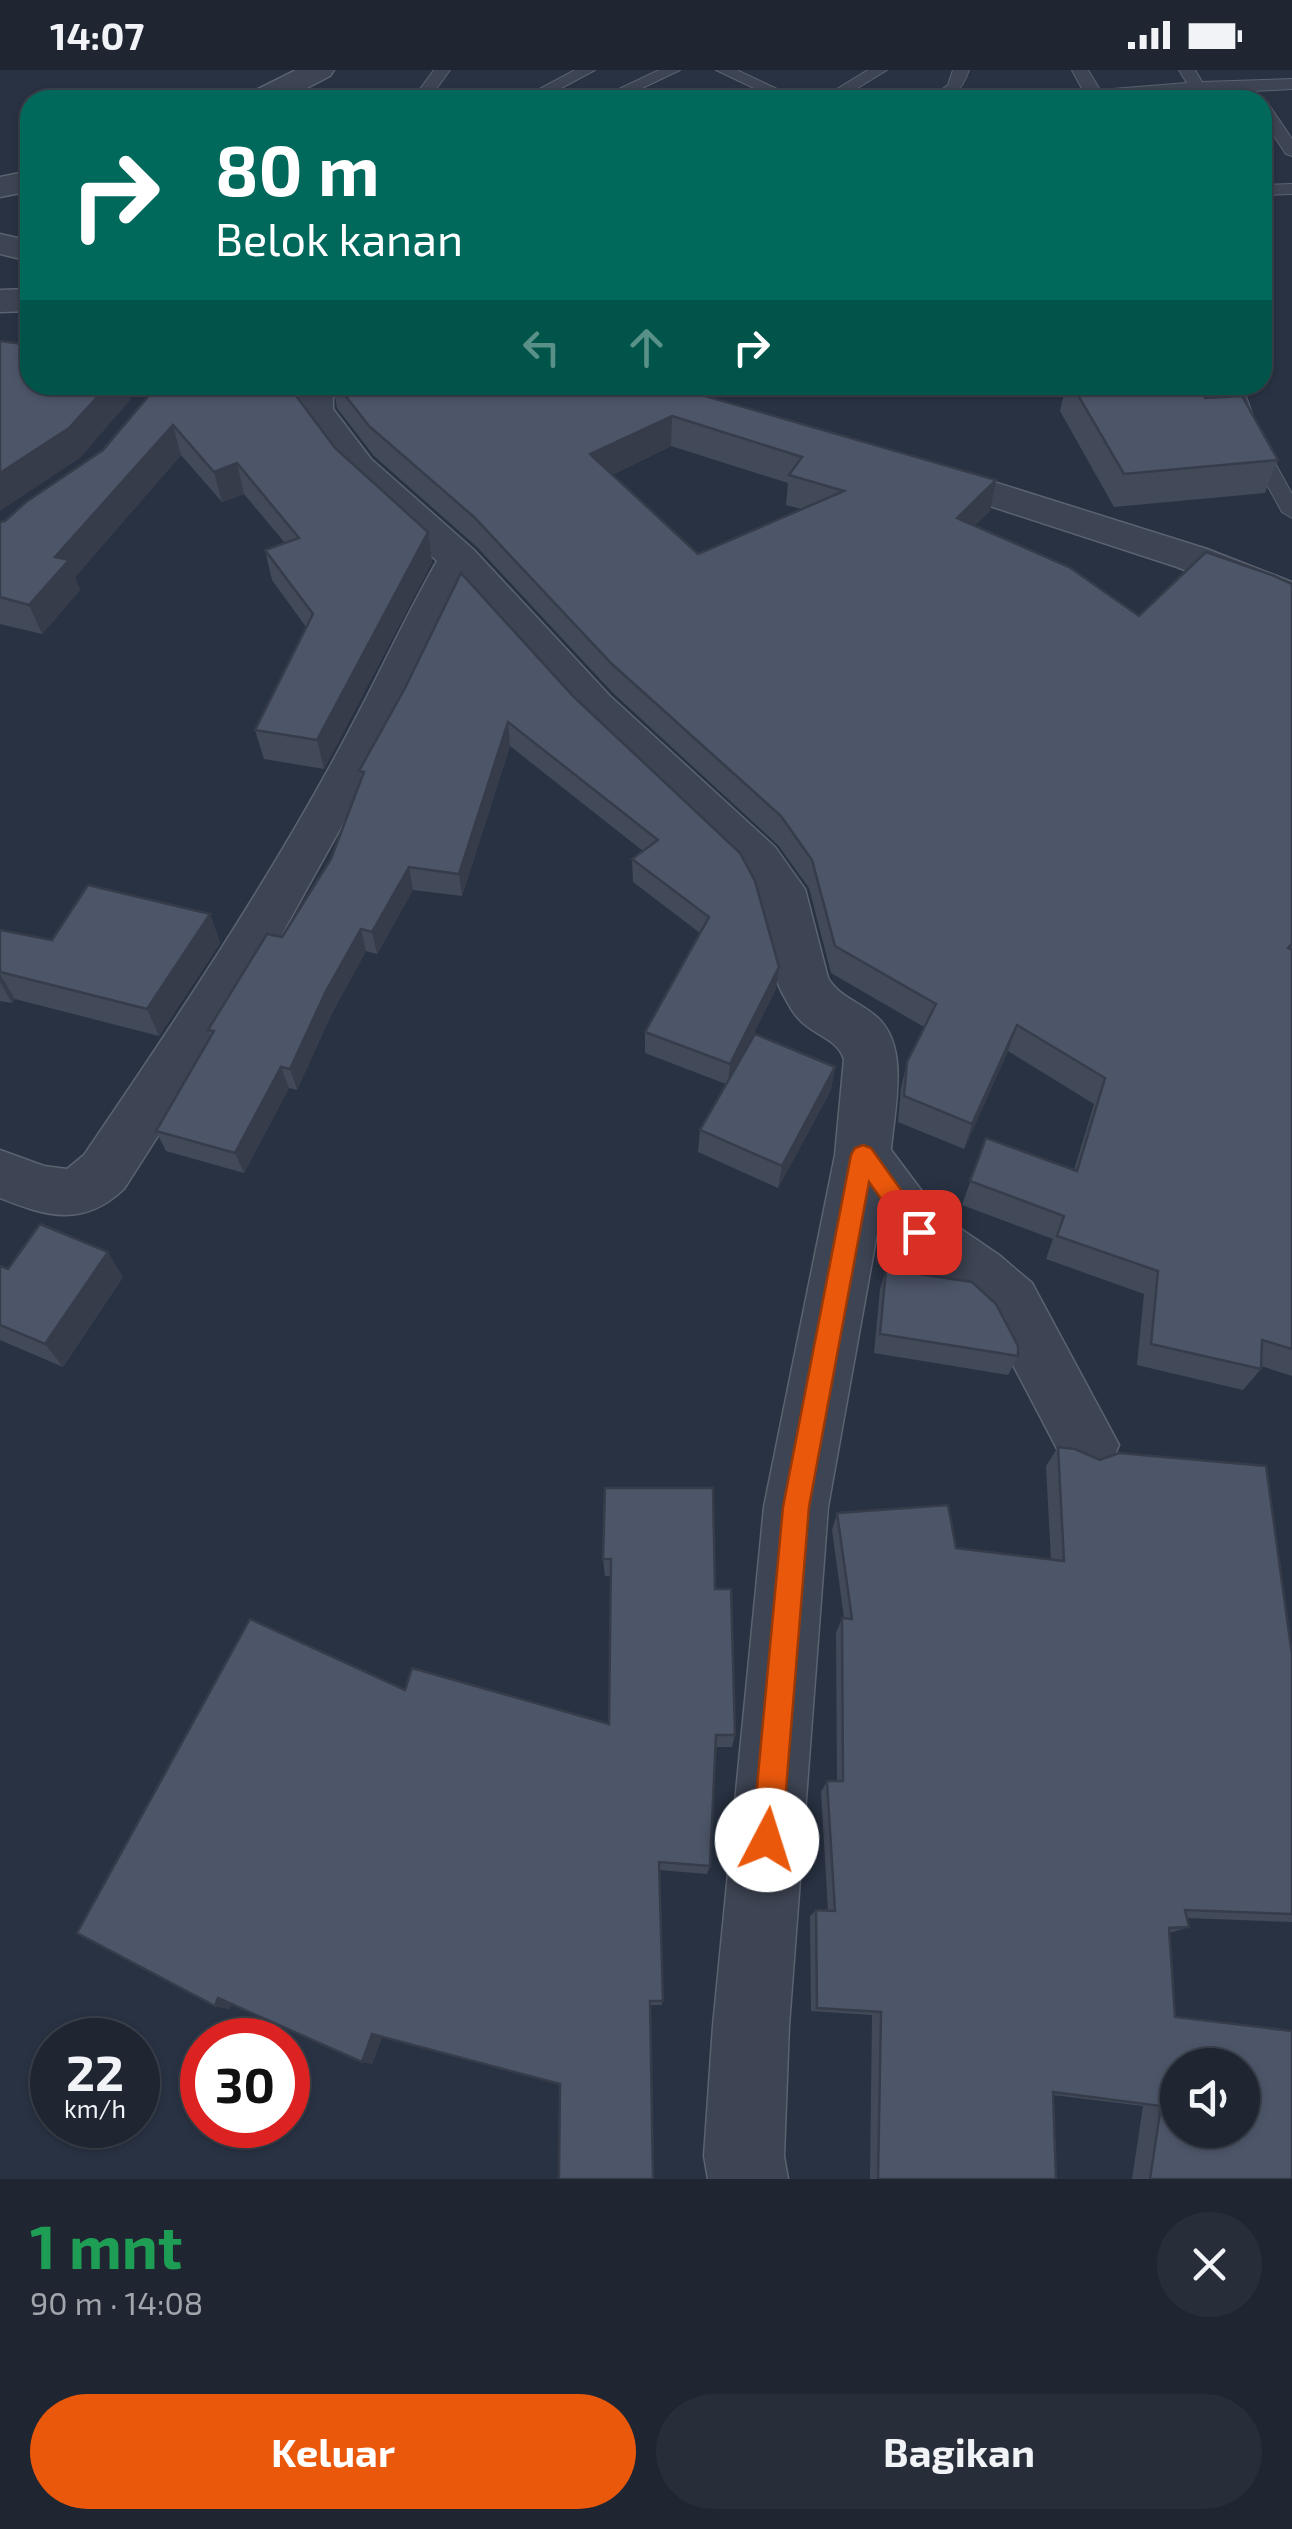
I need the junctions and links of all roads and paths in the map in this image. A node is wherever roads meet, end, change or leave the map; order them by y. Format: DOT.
graph roads {
  1 [pos="318,70"];
  2 [pos="587,70"];
  3 [pos="672,70"];
  4 [pos="724,70"];
  5 [pos="879,70"];
  6 [pos="1187,70"];
  7 [pos="1197,88"];
  8 [pos="281,90"];
  9 [pos="547,90"];
  10 [pos="627,90"];
  11 [pos="769,90"];
  12 [pos="844,90"];
  13 [pos="1188,90"];
  14 [pos="1210,90"];
  15 [pos="1272,120"];
  16 [pos="1292,151"];
  17 [pos="316,395"];
  18 [pos="1236,395"];
  19 [pos="881,458"];
  20 [pos="1292,512"];
  21 [pos="459,559"];
  22 [pos="1292,598"];
  23 [pos="863,1155"];
  24 [pos="0,1174"];
  25 [pos="1088,1445"];
  26 [pos="748,2179"];
  1 -- 8 [label="street"];
  2 -- 9 [label="lane"];
  3 -- 10 [label="lane"];
  4 -- 11 [label="lane"];
  5 -- 12 [label="lane"];
  6 -- 7 [label="lane"];
  7 -- 13 [label="lane"];
  7 -- 14 [label="lane"];
  15 -- 16 [label="lane"];
  17 -- 21 [label="street"];
  18 -- 20 [label="lane"];
  19 -- 22 [label="street"];
  21 -- 23 [label="street"];
  21 -- 24 [label="street"];
  23 -- 25 [label="street"];
  23 -- 26 [label="street"];
}
